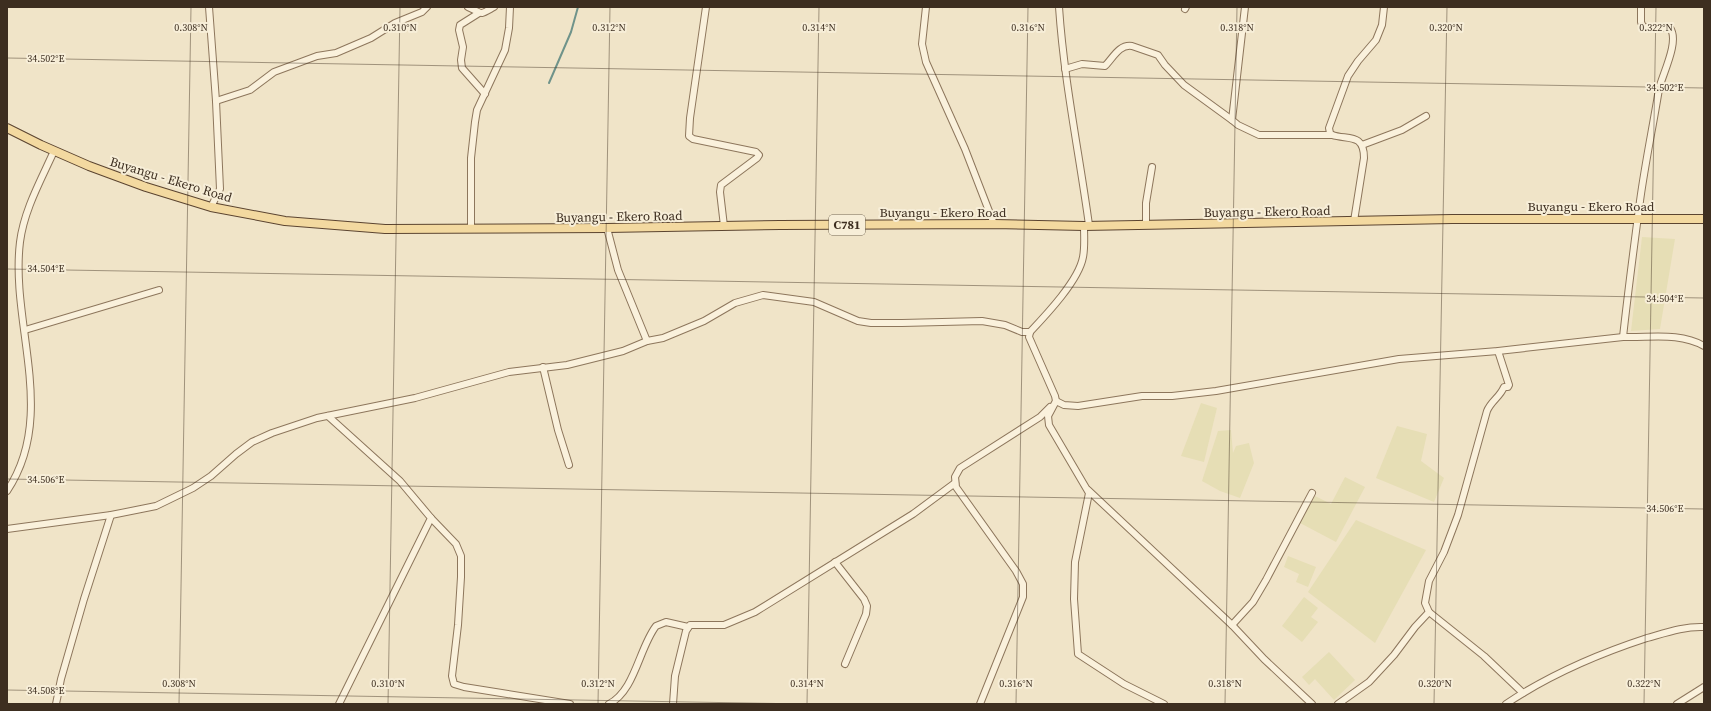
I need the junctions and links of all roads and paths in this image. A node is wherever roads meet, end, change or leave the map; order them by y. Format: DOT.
graph roads {
  1 [pos="209,7"];
  2 [pos="426,7"];
  3 [pos="468,7"];
  4 [pos="494,7"];
  5 [pos="510,7"];
  6 [pos="706,7"];
  7 [pos="926,7"];
  8 [pos="1059,7"];
  9 [pos="1245,7"];
  10 [pos="1384,7"];
  11 [pos="1641,7"];
  12 [pos="479,13"];
  13 [pos="1065,69"];
  14 [pos="485,94"];
  15 [pos="216,101"];
  16 [pos="1426,116"];
  17 [pos="1232,120"];
  18 [pos="7,128"];
  19 [pos="1332,135"];
  20 [pos="1362,145"];
  21 [pos="54,151"];
  22 [pos="1152,167"];
  23 [pos="211,207"];
  24 [pos="1639,219"];
  25 [pos="1704,219"];
  26 [pos="1354,221"];
  27 [pos="994,224"];
  28 [pos="1146,224"];
  29 [pos="1087,225"];
  30 [pos="724,226"];
  31 [pos="607,228"];
  32 [pos="471,229"];
  33 [pos="158,290"];
  34 [pos="25,330"];
  35 [pos="1030,332"];
  36 [pos="1623,337"];
  37 [pos="647,341"];
  38 [pos="1704,346"];
  39 [pos="1498,352"];
  40 [pos="543,368"];
  41 [pos="1056,401"];
  42 [pos="328,416"];
  43 [pos="569,465"];
  44 [pos="955,483"];
  45 [pos="1088,490"];
  46 [pos="7,491"];
  47 [pos="1312,492"];
  48 [pos="111,514"];
  49 [pos="431,518"];
  50 [pos="7,529"];
  51 [pos="835,562"];
  52 [pos="1428,612"];
  53 [pos="1232,625"];
  54 [pos="1704,626"];
  55 [pos="688,627"];
  56 [pos="845,664"];
  57 [pos="1704,687"];
  58 [pos="1523,692"];
  59 [pos="533,701"];
  60 [pos="56,704"];
  61 [pos="339,704"];
  62 [pos="570,704"];
  63 [pos="609,704"];
  64 [pos="673,704"];
  65 [pos="980,704"];
  66 [pos="1164,704"];
  67 [pos="1312,704"];
  68 [pos="1338,704"];
  69 [pos="1506,704"];
  70 [pos="1677,704"];
  1 -- 15 [label="street"];
  2 -- 15 [label="street"];
  3 -- 12 [label="street"];
  4 -- 12 [label="street"];
  5 -- 14 [label="street"];
  6 -- 30 [label="street"];
  7 -- 27 [label="street"];
  8 -- 13 [label="street"];
  9 -- 17 [label="street"];
  10 -- 19 [label="street"];
  11 -- 24 [label="street"];
  12 -- 14 [label="street"];
  13 -- 17 [label="street"];
  13 -- 29 [label="street"];
  14 -- 32 [label="street"];
  15 -- 23 [label="street"];
  16 -- 20 [label="street"];
  17 -- 19 [label="street"];
  18 -- 21 [label="main road, Buyangu - Ekero Road / C781"];
  19 -- 20 [label="street"];
  20 -- 26 [label="street"];
  21 -- 23 [label="main road, Buyangu - Ekero Road / C781"];
  21 -- 34 [label="street"];
  22 -- 28 [label="street"];
  23 -- 32 [label="main road, Buyangu - Ekero Road / C781"];
  24 -- 25 [label="main road, Buyangu - Ekero Road / C781"];
  24 -- 26 [label="main road, Buyangu - Ekero Road / C781"];
  24 -- 36 [label="street"];
  26 -- 28 [label="main road, Buyangu - Ekero Road / C781"];
  27 -- 29 [label="main road, Buyangu - Ekero Road / C781"];
  27 -- 30 [label="main road, Buyangu - Ekero Road / C781"];
  28 -- 29 [label="main road, Buyangu - Ekero Road / C781"];
  29 -- 35 [label="street"];
  30 -- 31 [label="main road, Buyangu - Ekero Road / C781"];
  31 -- 32 [label="main road, Buyangu - Ekero Road / C781"];
  31 -- 37 [label="street"];
  33 -- 34 [label="street"];
  34 -- 46 [label="street"];
  35 -- 37 [label="street"];
  35 -- 41 [label="street"];
  36 -- 38 [label="street"];
  36 -- 39 [label="street"];
  37 -- 40 [label="street"];
  39 -- 41 [label="street"];
  39 -- 52 [label="street"];
  40 -- 42 [label="street"];
  40 -- 43 [label="street"];
  41 -- 44 [label="street"];
  41 -- 45 [label="street"];
  42 -- 48 [label="street"];
  42 -- 49 [label="street"];
  44 -- 51 [label="street"];
  44 -- 65 [label="street"];
  45 -- 53 [label="street"];
  45 -- 66 [label="street"];
  47 -- 53 [label="street"];
  48 -- 50 [label="street"];
  48 -- 60 [label="street"];
  49 -- 59 [label="street"];
  49 -- 61 [label="street"];
  51 -- 55 [label="street"];
  51 -- 56 [label="street"];
  52 -- 58 [label="street"];
  52 -- 68 [label="street"];
  53 -- 67 [label="street"];
  54 -- 58 [label="street"];
  55 -- 63 [label="street"];
  55 -- 64 [label="street"];
  57 -- 70 [label="street"];
  58 -- 69 [label="street"];
  59 -- 62 [label="street"];
}
